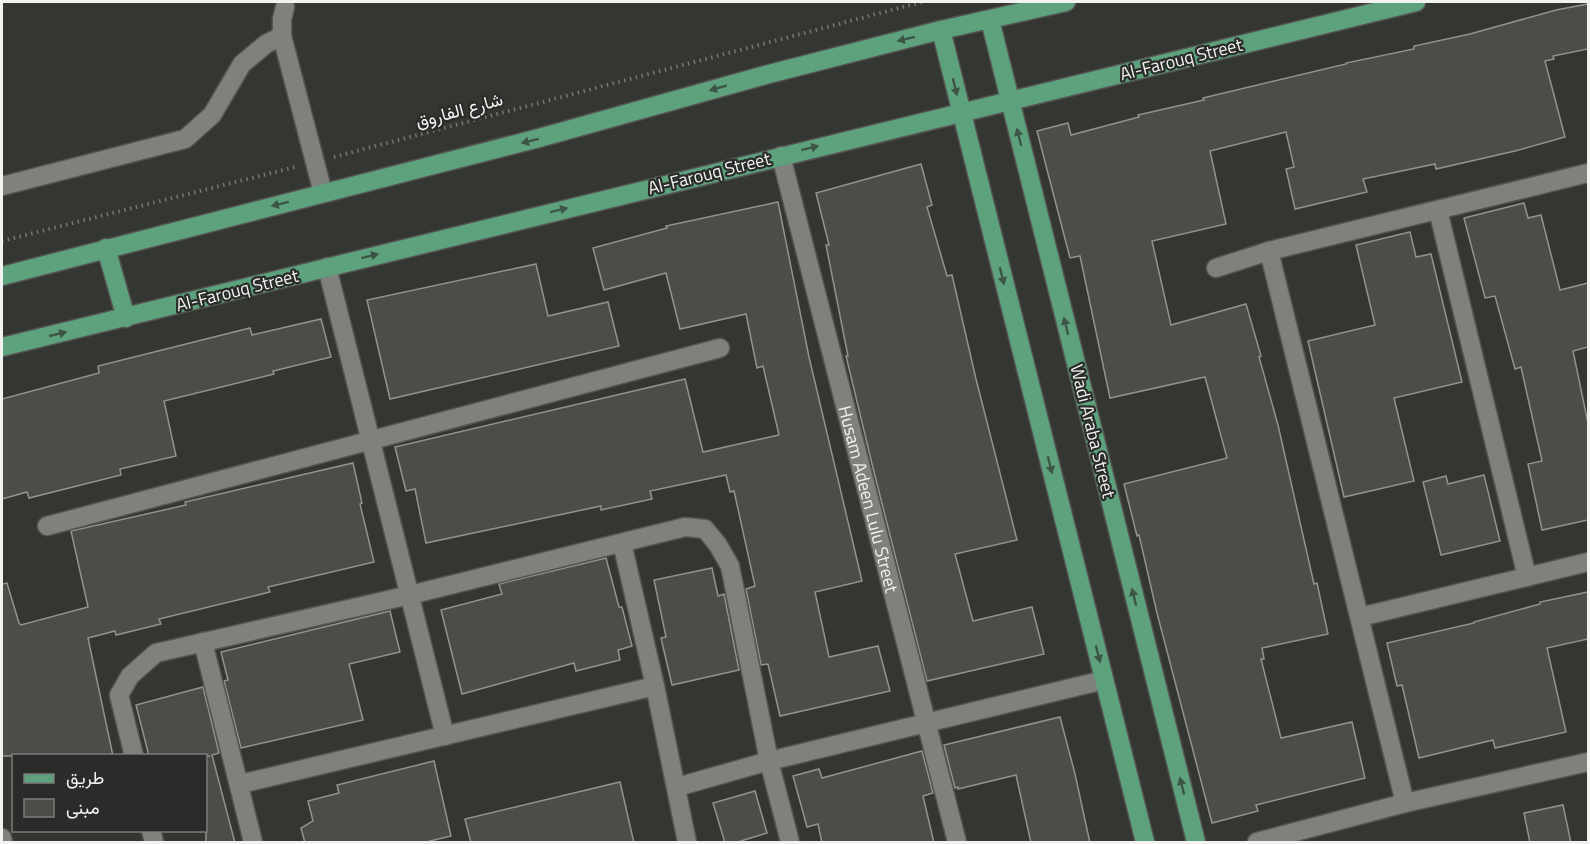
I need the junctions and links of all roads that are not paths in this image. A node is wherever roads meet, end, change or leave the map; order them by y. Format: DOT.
graph roads {
  1 [pos="1066,2"];
  2 [pos="1416,2"];
  3 [pos="285,8"];
  4 [pos="990,20"];
  5 [pos="941,30"];
  6 [pos="282,36"];
  7 [pos="1010,100"];
  8 [pos="961,111"];
  9 [pos="781,156"];
  10 [pos="1588,173"];
  11 [pos="2,186"];
  12 [pos="323,193"];
  13 [pos="1438,210"];
  14 [pos="106,248"];
  15 [pos="1269,251"];
  16 [pos="327,267"];
  17 [pos="1216,267"];
  18 [pos="2,276"];
  19 [pos="126,318"];
  20 [pos="2,347"];
  21 [pos="720,348"];
  22 [pos="371,441"];
  23 [pos="47,526"];
  24 [pos="622,543"];
  25 [pos="1588,562"];
  26 [pos="1527,577"];
  27 [pos="410,595"];
  28 [pos="1360,617"];
  29 [pos="203,642"];
  30 [pos="1104,680"];
  31 [pos="655,686"];
  32 [pos="926,724"];
  33 [pos="445,736"];
  34 [pos="134,754"];
  35 [pos="769,761"];
  36 [pos="1588,762"];
  37 [pos="240,784"];
  38 [pos="676,787"];
  39 [pos="1405,803"];
  40 [pos="2,837"];
  41 [pos="3,843"];
  42 [pos="254,843"];
  43 [pos="687,843"];
  44 [pos="790,843"];
  45 [pos="957,843"];
  46 [pos="1145,843"];
  47 [pos="1196,843"];
  48 [pos="1257,843"];
  1 -- 4 [label="main road"];
  2 -- 7 [label="main road, Al-Farouq Street"];
  3 -- 6 [label="street"];
  4 -- 5 [label="main road"];
  4 -- 7 [label="main road, Wadi Araba Street"];
  5 -- 8 [label="main road, one-way"];
  5 -- 12 [label="main road, one-way"];
  6 -- 11 [label="street"];
  6 -- 12 [label="street"];
  7 -- 8 [label="main road, Al-Farouq Street"];
  47 -- 7 [label="main road, Wadi Araba Street, one-way"];
  9 -- 8 [label="main road, Al-Farouq Street, one-way"];
  8 -- 30 [label="main road, one-way"];
  16 -- 9 [label="main road, Al-Farouq Street, one-way"];
  9 -- 32 [label="street, Husam Adeen Lulu Street"];
  10 -- 13 [label="street"];
  12 -- 14 [label="main road, one-way"];
  13 -- 15 [label="street"];
  13 -- 26 [label="street"];
  14 -- 18 [label="main road"];
  14 -- 19 [label="main road"];
  15 -- 17 [label="street"];
  15 -- 28 [label="street"];
  16 -- 19 [label="main road, Al-Farouq Street"];
  16 -- 22 [label="street"];
  20 -- 19 [label="main road, Al-Farouq Street, one-way"];
  21 -- 22 [label="street"];
  22 -- 23 [label="street"];
  22 -- 27 [label="street"];
  24 -- 27 [label="street"];
  24 -- 31 [label="street"];
  24 -- 35 [label="street"];
  25 -- 26 [label="street"];
  26 -- 28 [label="street"];
  27 -- 29 [label="street"];
  27 -- 33 [label="street"];
  28 -- 39 [label="street"];
  29 -- 34 [label="street"];
  29 -- 37 [label="street"];
  30 -- 32 [label="street"];
  30 -- 46 [label="main road"];
  31 -- 33 [label="street"];
  31 -- 38 [label="street"];
  32 -- 35 [label="street"];
  32 -- 45 [label="street, Husam Adeen Lulu Street"];
  33 -- 37 [label="street"];
  35 -- 38 [label="street"];
  35 -- 44 [label="street"];
  36 -- 39 [label="street"];
  37 -- 42 [label="street"];
  38 -- 43 [label="street"];
  39 -- 48 [label="street"];
  40 -- 41 [label="street"];
}
